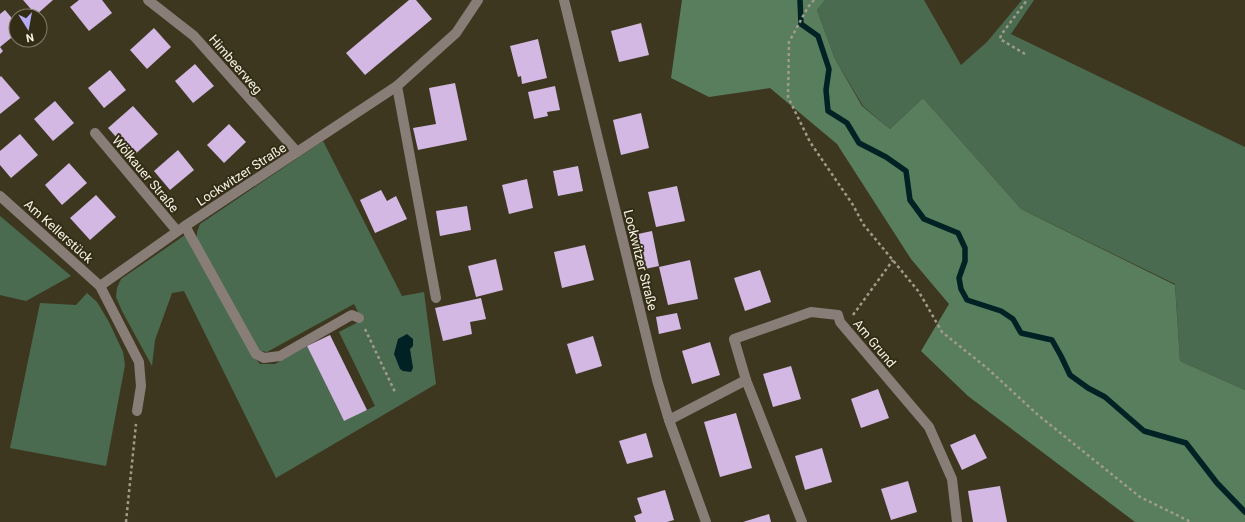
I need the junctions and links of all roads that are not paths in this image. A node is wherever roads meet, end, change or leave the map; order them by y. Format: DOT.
graph roads {
  1 [pos="148,0"];
  2 [pos="478,0"];
  3 [pos="564,0"];
  4 [pos="397,86"];
  5 [pos="95,133"];
  6 [pos="297,152"];
  7 [pos="0,196"];
  8 [pos="181,228"];
  9 [pos="100,286"];
  10 [pos="436,298"];
  11 [pos="359,318"];
  12 [pos="746,380"];
  13 [pos="137,411"];
  14 [pos="670,420"];
  15 [pos="706,522"];
  16 [pos="802,522"];
  17 [pos="957,522"];
  1 -- 6 [label="street, Himbeerweg"];
  2 -- 4 [label="street, Lockwitzer Straße"];
  3 -- 14 [label="street, Lockwitzer Straße"];
  4 -- 6 [label="street, Lockwitzer Straße"];
  4 -- 10 [label="street"];
  5 -- 8 [label="street, Wölkauer Straße"];
  6 -- 8 [label="street, Lockwitzer Straße"];
  7 -- 9 [label="street, Am Kellerstück"];
  8 -- 9 [label="street, Lockwitzer Straße"];
  8 -- 11 [label="street, Wölkauer Straße"];
  9 -- 13 [label="street"];
  12 -- 14 [label="street"];
  12 -- 16 [label="street, Am Grund"];
  12 -- 17 [label="street, Am Grund"];
  14 -- 15 [label="street, Lockwitzer Straße"];
}
